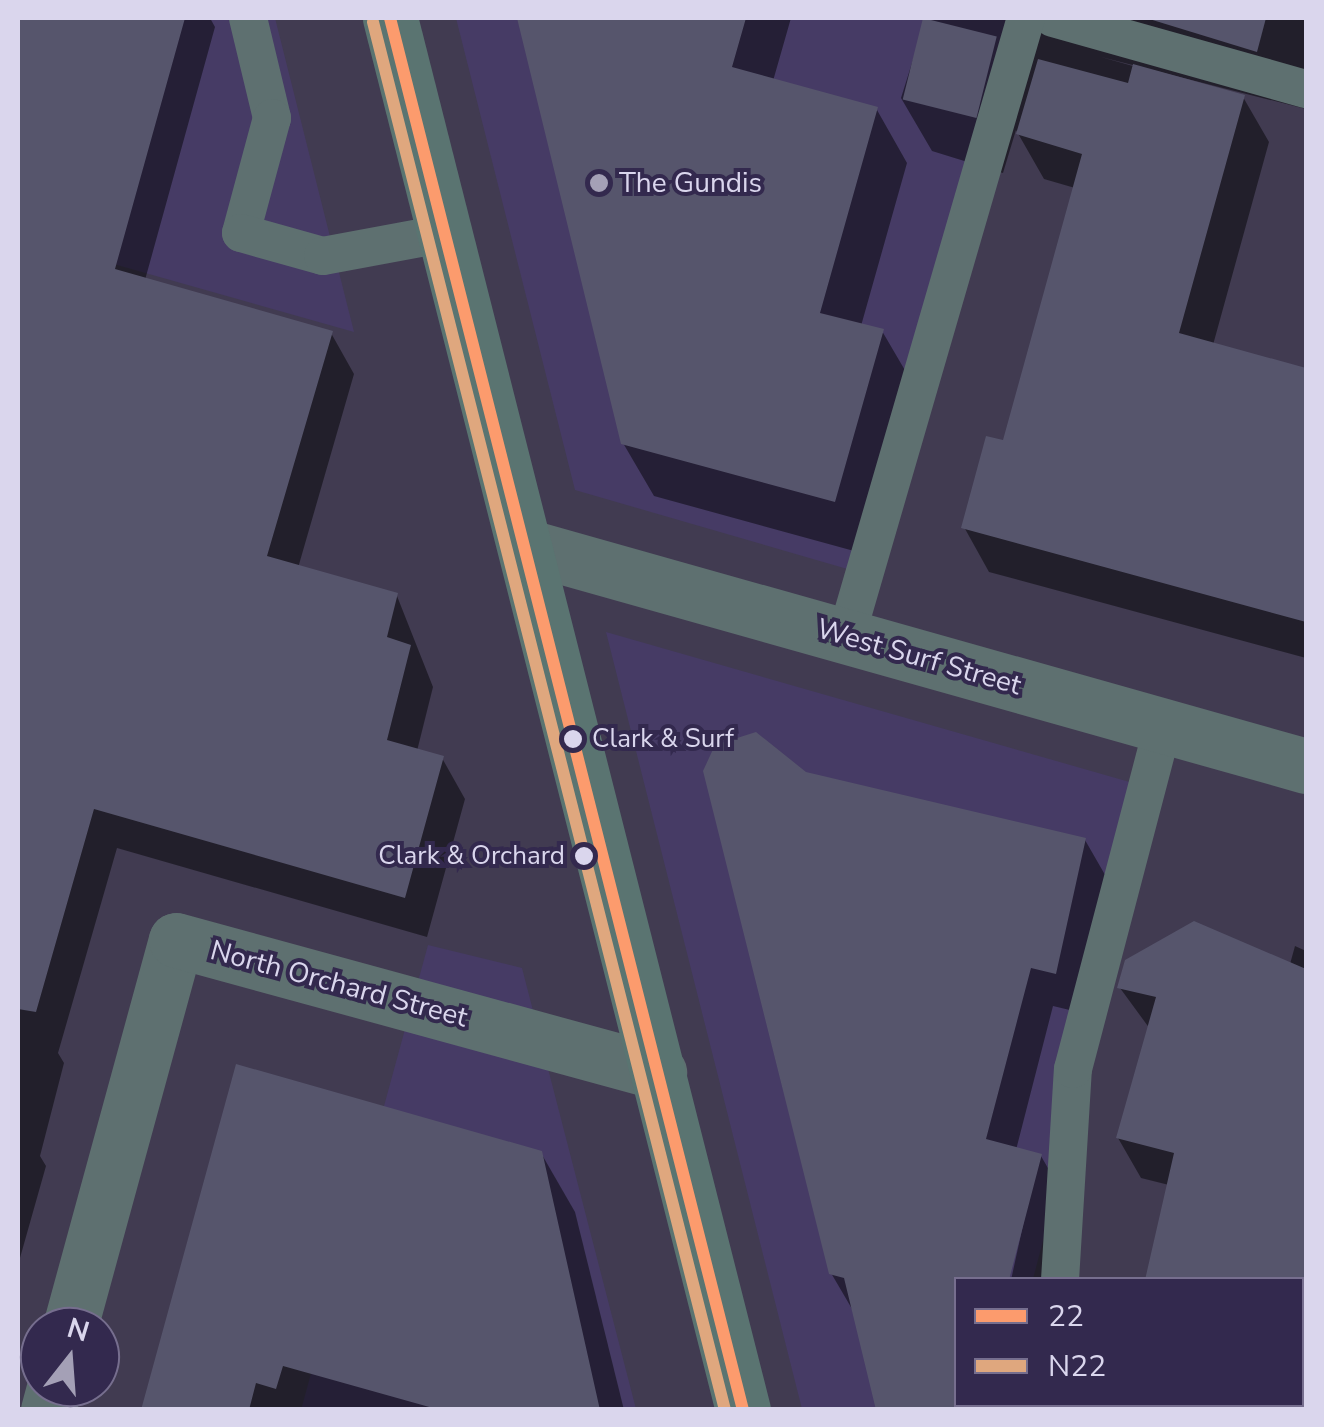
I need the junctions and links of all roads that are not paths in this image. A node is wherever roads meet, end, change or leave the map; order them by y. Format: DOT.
graph roads {
  1 [pos="248,18"];
  2 [pos="390,18"];
  3 [pos="1026,18"];
  4 [pos="1052,18"];
  5 [pos="1306,90"];
  6 [pos="448,233"];
  7 [pos="532,548"];
  8 [pos="846,637"];
  9 [pos="1163,725"];
  10 [pos="1306,766"];
  11 [pos="659,1072"];
  12 [pos="1060,1277"];
  13 [pos="75,1307"];
  14 [pos="744,1410"];
  1 -- 6 [label="lane"];
  2 -- 6 [label="main road"];
  3 -- 8 [label="lane"];
  4 -- 5 [label="lane"];
  6 -- 7 [label="main road"];
  7 -- 8 [label="street, West Surf Street"];
  7 -- 11 [label="main road"];
  8 -- 9 [label="street, West Surf Street"];
  9 -- 10 [label="street, West Surf Street"];
  9 -- 12 [label="lane"];
  11 -- 13 [label="street, North Orchard Street"];
  11 -- 14 [label="main road"];
}
